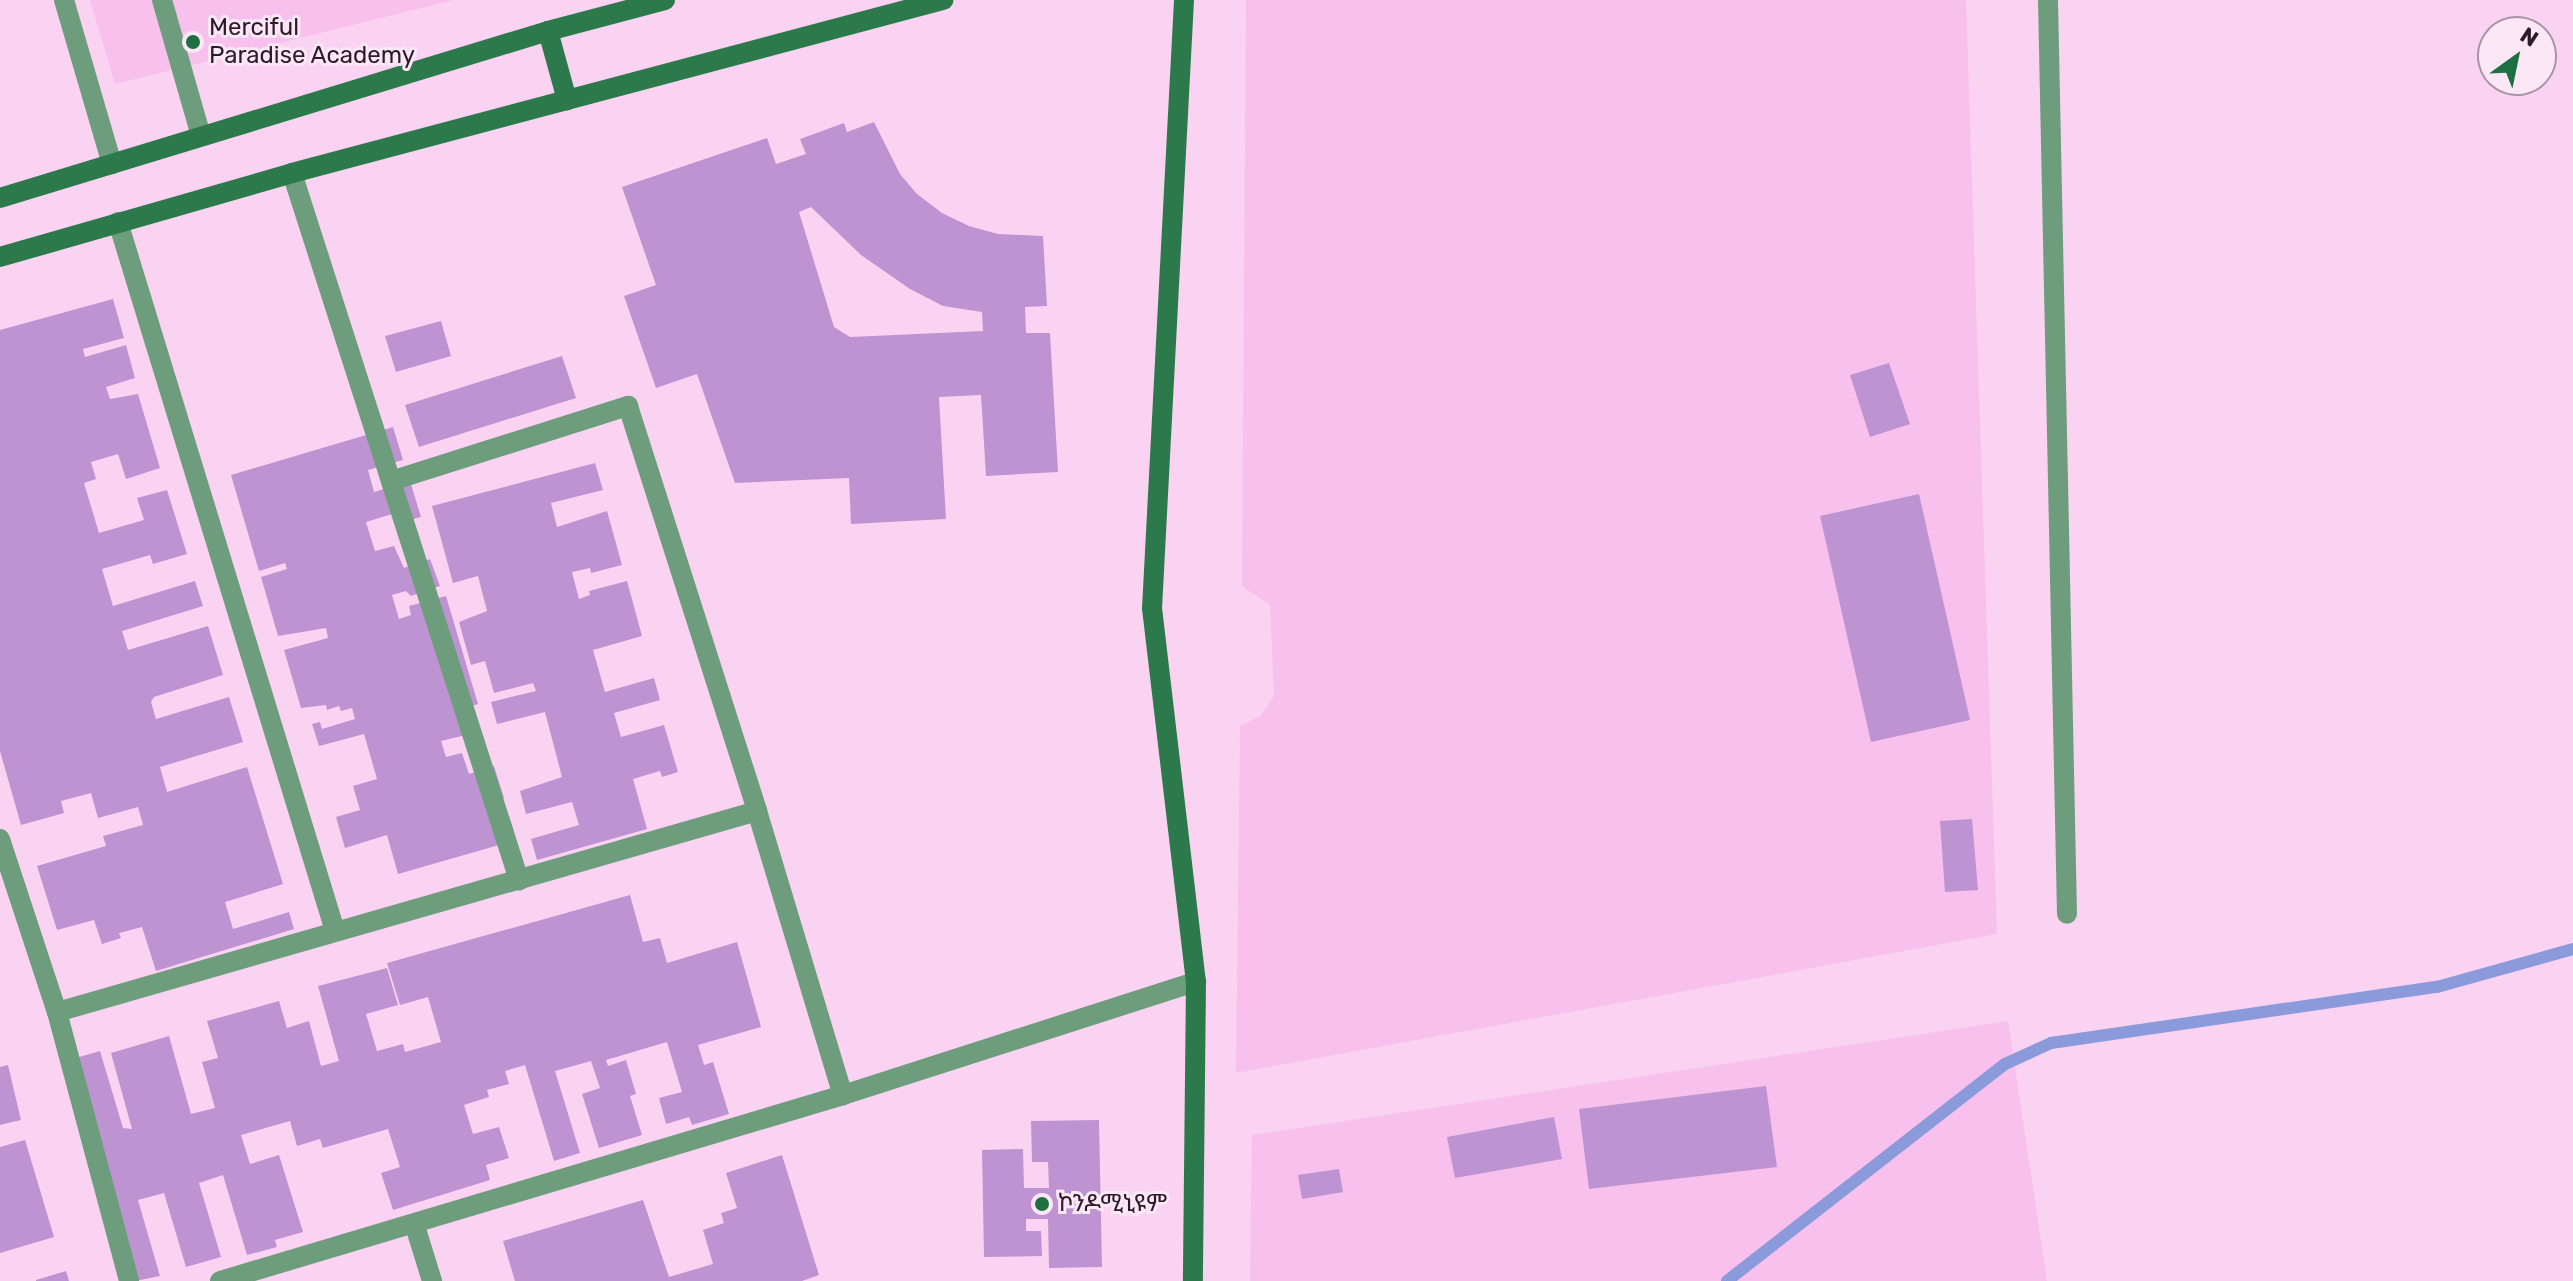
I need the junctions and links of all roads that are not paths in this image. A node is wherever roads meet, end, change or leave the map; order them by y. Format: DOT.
graph roads {
  1 [pos="64,0"];
  2 [pos="162,0"];
  3 [pos="665,0"];
  4 [pos="943,0"];
  5 [pos="1184,0"];
  6 [pos="2048,0"];
  7 [pos="548,31"];
  8 [pos="567,100"];
  9 [pos="201,136"];
  10 [pos="112,164"];
  11 [pos="292,173"];
  12 [pos="0,198"];
  13 [pos="118,222"];
  14 [pos="0,257"];
  15 [pos="391,481"];
  16 [pos="757,811"];
  17 [pos="0,839"];
  18 [pos="519,880"];
  19 [pos="2067,914"];
  20 [pos="335,931"];
  21 [pos="1196,982"];
  22 [pos="57,1012"];
  23 [pos="843,1095"];
  24 [pos="415,1226"];
  25 [pos="129,1281"];
  26 [pos="220,1281"];
  27 [pos="432,1281"];
  28 [pos="1193,1281"];
  1 -- 10 [label="street"];
  2 -- 9 [label="street"];
  3 -- 7 [label="street"];
  4 -- 8 [label="street"];
  5 -- 21 [label="street"];
  6 -- 19 [label="street"];
  7 -- 8 [label="street"];
  7 -- 9 [label="street"];
  8 -- 11 [label="street"];
  9 -- 10 [label="street"];
  10 -- 12 [label="street"];
  11 -- 13 [label="street"];
  11 -- 15 [label="street"];
  13 -- 14 [label="street"];
  13 -- 20 [label="street"];
  15 -- 16 [label="street"];
  15 -- 18 [label="street"];
  16 -- 18 [label="street"];
  16 -- 23 [label="street"];
  17 -- 22 [label="street"];
  18 -- 20 [label="street"];
  20 -- 22 [label="street"];
  21 -- 23 [label="street"];
  21 -- 28 [label="street"];
  22 -- 25 [label="street"];
  23 -- 24 [label="street"];
  24 -- 26 [label="street"];
  24 -- 27 [label="street"];
}
